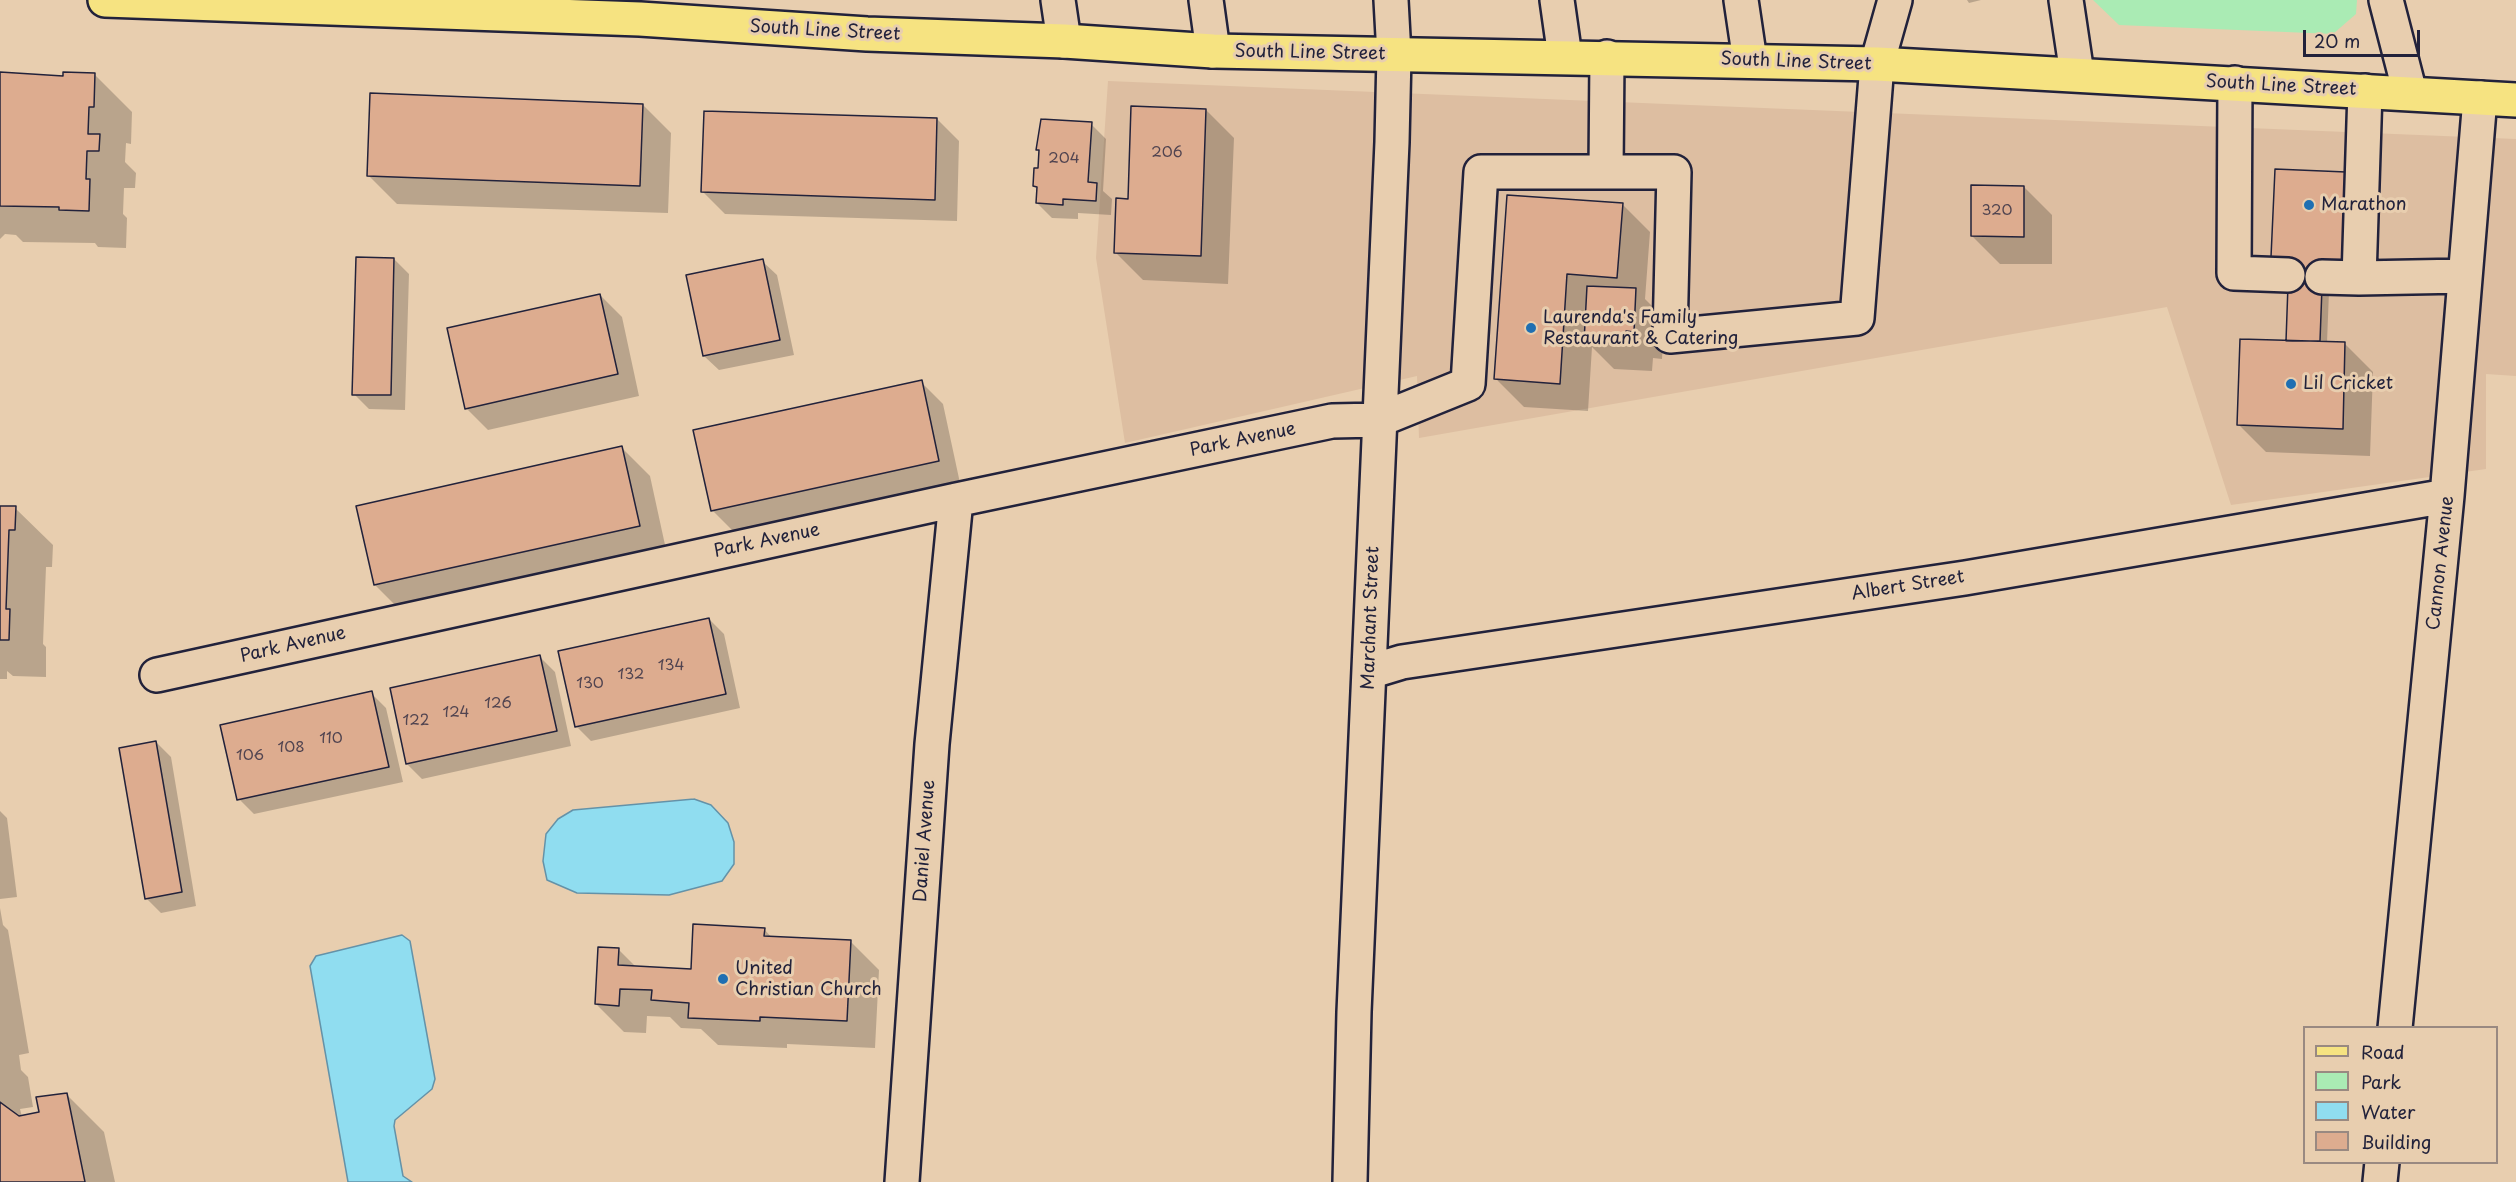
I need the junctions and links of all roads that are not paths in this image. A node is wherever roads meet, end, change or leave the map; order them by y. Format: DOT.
graph roads {
  1 [pos="105,0"];
  2 [pos="1058,0"];
  3 [pos="1206,0"];
  4 [pos="1391,0"];
  5 [pos="1557,0"];
  6 [pos="1741,0"];
  7 [pos="1895,0"];
  8 [pos="2066,0"];
  9 [pos="2386,0"];
  10 [pos="675,11"];
  11 [pos="1064,40"];
  12 [pos="1213,51"];
  13 [pos="1394,55"];
  14 [pos="1565,57"];
  15 [pos="1607,57"];
  16 [pos="1750,61"];
  17 [pos="1877,64"];
  18 [pos="2077,74"];
  19 [pos="2235,83"];
  20 [pos="2365,91"];
  21 [pos="2410,93"];
  22 [pos="2480,98"];
  23 [pos="2516,100"];
  24 [pos="1605,171"];
  25 [pos="2288,275"];
  26 [pos="2465,276"];
  27 [pos="2322,277"];
  28 [pos="2359,278"];
  29 [pos="1379,420"];
  30 [pos="2447,496"];
  31 [pos="956,500"];
  32 [pos="1369,672"];
  33 [pos="157,675"];
  34 [pos="2395,1026"];
  35 [pos="2382,1164"];
  36 [pos="902,1182"];
  37 [pos="1350,1182"];
  38 [pos="2380,1182"];
  1 -- 10 [label="main road, South Line Street"];
  2 -- 11 [label="street"];
  3 -- 12 [label="street"];
  4 -- 13 [label="street, Marchant Street"];
  5 -- 14 [label="street"];
  6 -- 16 [label="street"];
  7 -- 17 [label="street"];
  8 -- 18 [label="street"];
  9 -- 21 [label="street"];
  10 -- 11 [label="main road, South Line Street"];
  11 -- 12 [label="main road, South Line Street"];
  12 -- 13 [label="main road, South Line Street"];
  13 -- 14 [label="main road, South Line Street"];
  13 -- 29 [label="street, Marchant Street"];
  14 -- 15 [label="main road, South Line Street"];
  15 -- 16 [label="main road, South Line Street"];
  15 -- 24 [label="street"];
  16 -- 17 [label="main road, South Line Street"];
  17 -- 18 [label="main road, South Line Street"];
  17 -- 24 [label="street"];
  18 -- 19 [label="main road, South Line Street"];
  19 -- 20 [label="main road, South Line Street"];
  19 -- 25 [label="street"];
  20 -- 21 [label="main road, South Line Street"];
  20 -- 28 [label="street"];
  21 -- 22 [label="main road, South Line Street"];
  22 -- 23 [label="main road, South Line Street"];
  22 -- 26 [label="street, Cannon Avenue"];
  24 -- 29 [label="street"];
  26 -- 28 [label="street"];
  26 -- 30 [label="street, Cannon Avenue"];
  27 -- 28 [label="street"];
  29 -- 31 [label="street, Park Avenue"];
  29 -- 32 [label="street, Marchant Street"];
  30 -- 32 [label="street, Albert Street"];
  30 -- 34 [label="street, Cannon Avenue"];
  31 -- 33 [label="street, Park Avenue"];
  31 -- 36 [label="street, Daniel Avenue"];
  32 -- 37 [label="street, Marchant Street"];
  35 -- 38 [label="street"];
}
